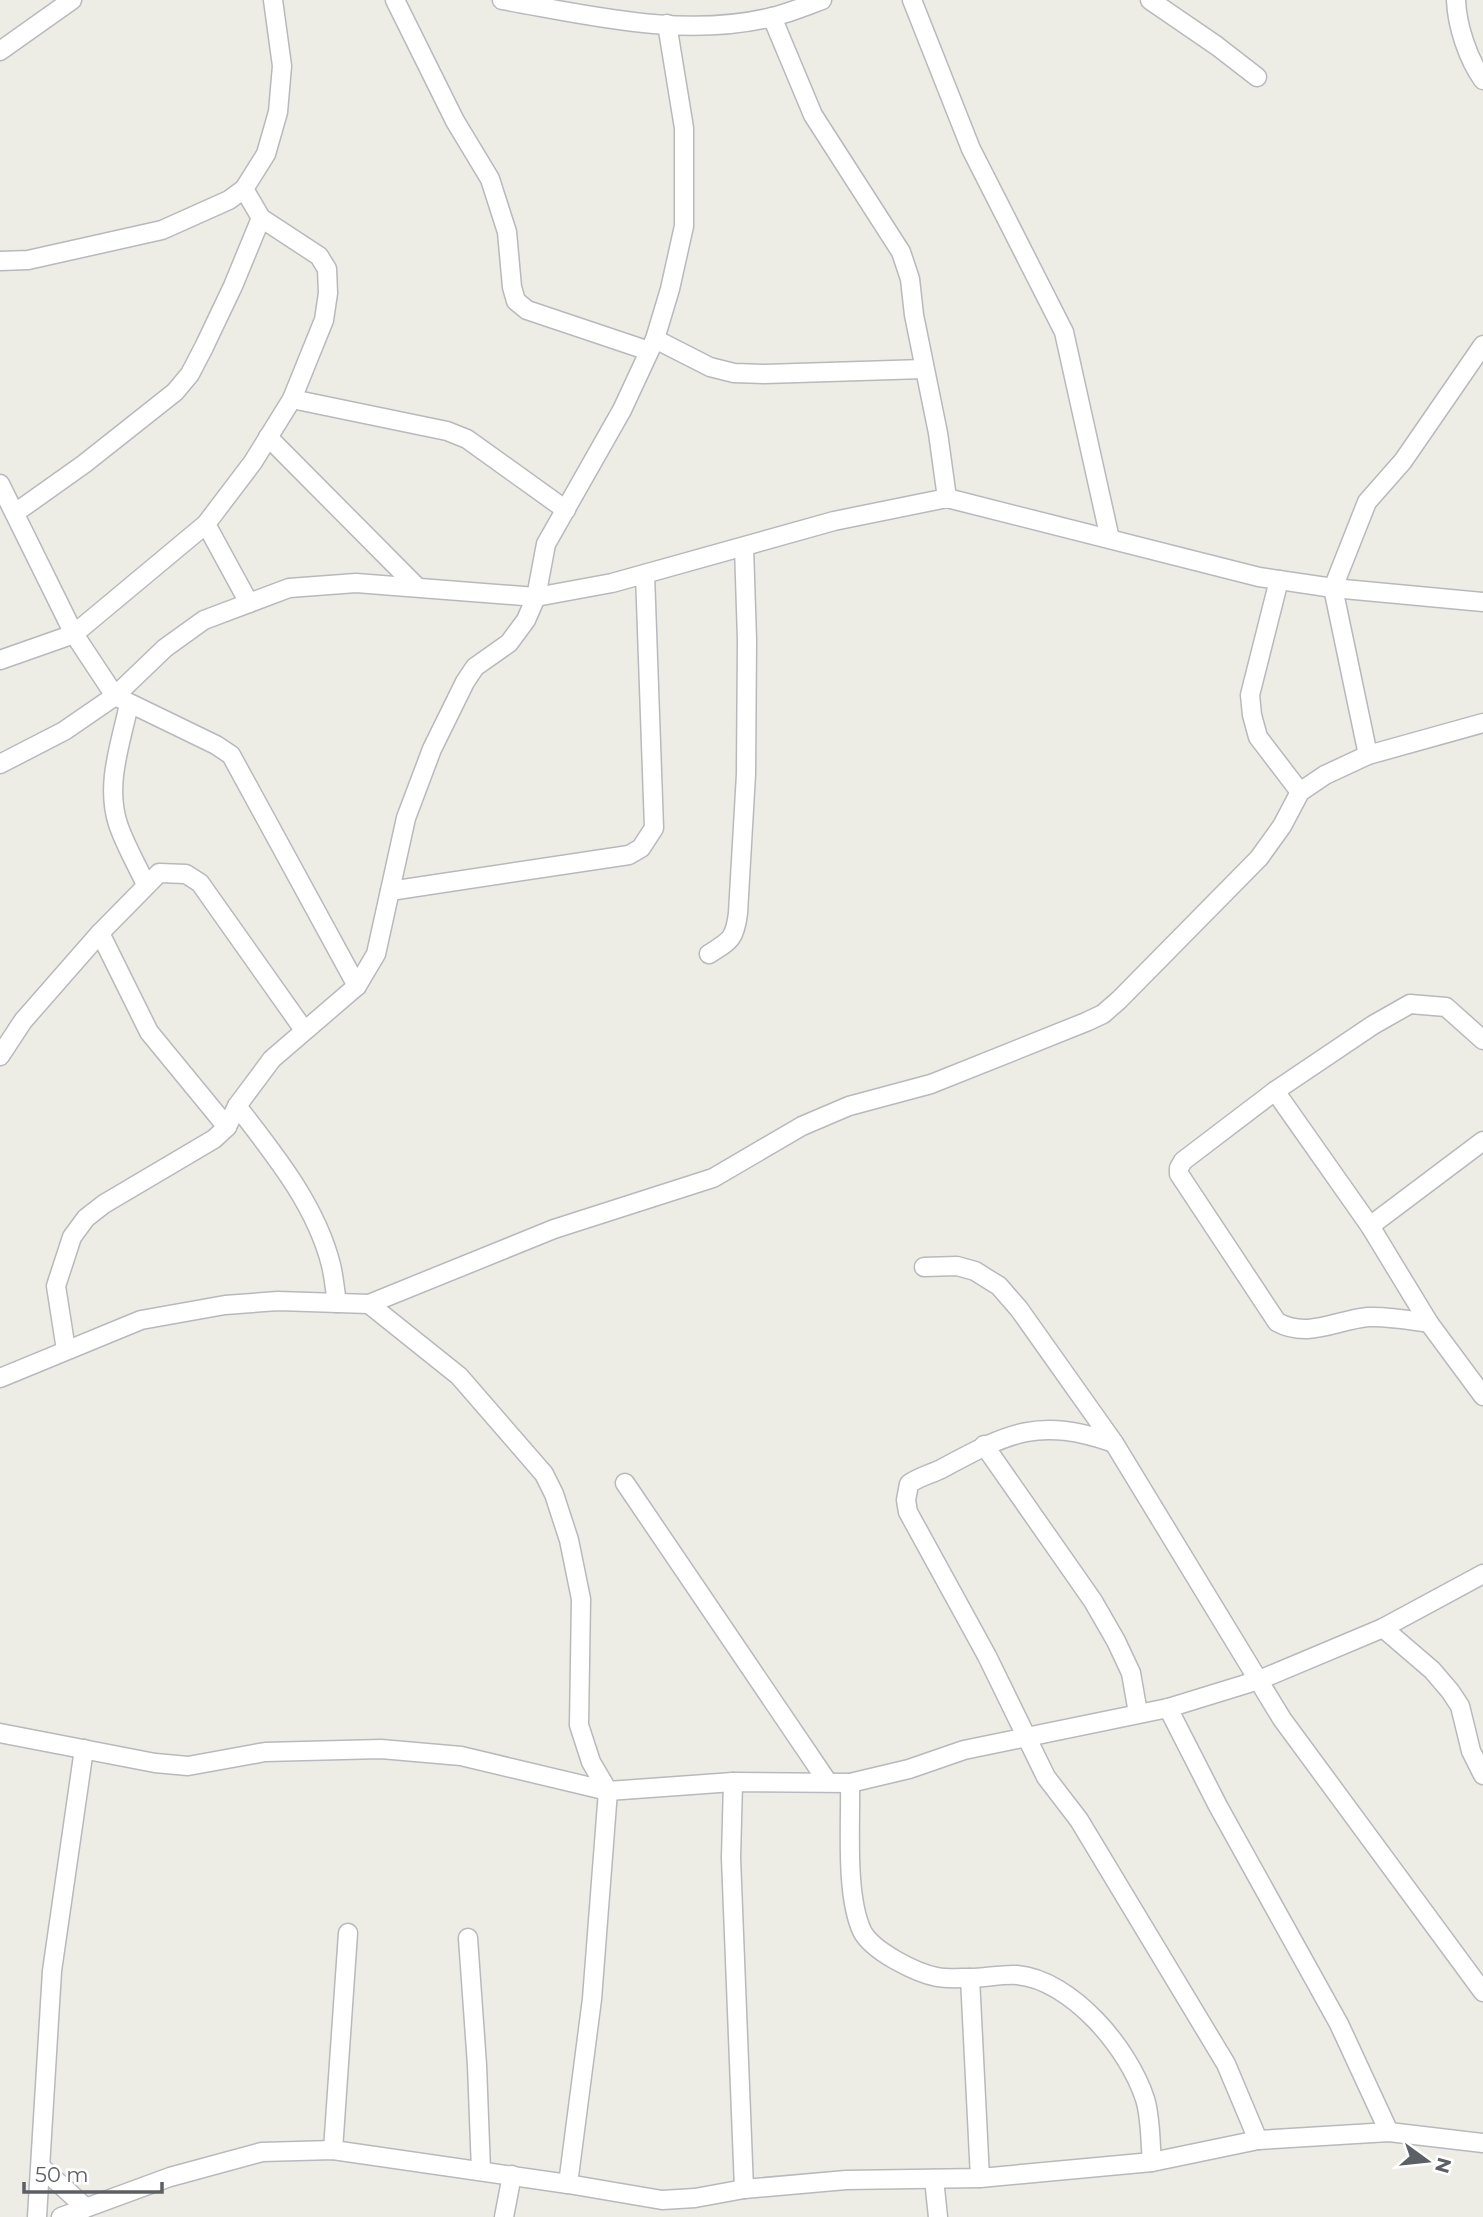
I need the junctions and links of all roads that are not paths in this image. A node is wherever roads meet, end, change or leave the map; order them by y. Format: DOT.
graph roads {
  1 [pos="72,0"];
  2 [pos="273,0"];
  3 [pos="395,0"];
  4 [pos="502,0"];
  5 [pos="822,0"];
  6 [pos="912,0"];
  7 [pos="1150,0"];
  8 [pos="1456,0"];
  9 [pos="772,18"];
  10 [pos="667,24"];
  11 [pos="0,51"];
  12 [pos="1257,77"];
  13 [pos="1483,80"];
  14 [pos="244,189"];
  15 [pos="261,218"];
  16 [pos="0,261"];
  17 [pos="652,345"];
  18 [pos="1483,345"];
  19 [pos="924,369"];
  20 [pos="292,399"];
  21 [pos="268,436"];
  22 [pos="0,484"];
  23 [pos="947,498"];
  24 [pos="566,510"];
  25 [pos="15,513"];
  26 [pos="205,524"];
  27 [pos="1110,539"];
  28 [pos="744,547"];
  29 [pos="645,575"];
  30 [pos="1279,580"];
  31 [pos="416,586"];
  32 [pos="1333,588"];
  33 [pos="536,597"];
  34 [pos="1483,602"];
  35 [pos="249,603"];
  36 [pos="74,634"];
  37 [pos="0,660"];
  38 [pos="122,700"];
  39 [pos="1483,723"];
  40 [pos="1368,755"];
  41 [pos="0,764"];
  42 [pos="1300,792"];
  43 [pos="146,885"];
  44 [pos="390,891"];
  45 [pos="100,933"];
  46 [pos="709,954"];
  47 [pos="357,986"];
  48 [pos="304,1030"];
  49 [pos="1483,1040"];
  50 [pos="0,1056"];
  51 [pos="1275,1091"];
  52 [pos="237,1106"];
  53 [pos="227,1128"];
  54 [pos="1483,1141"];
  55 [pos="1370,1226"];
  56 [pos="924,1268"];
  57 [pos="337,1303"];
  58 [pos="369,1304"];
  59 [pos="1429,1322"];
  60 [pos="66,1350"];
  61 [pos="0,1378"];
  62 [pos="1483,1396"];
  63 [pos="1114,1443"];
  64 [pos="984,1446"];
  65 [pos="625,1483"];
  66 [pos="1483,1574"];
  67 [pos="1383,1628"];
  68 [pos="1259,1680"];
  69 [pos="1168,1708"];
  70 [pos="1138,1713"];
  71 [pos="0,1733"];
  72 [pos="1025,1737"];
  73 [pos="84,1749"];
  74 [pos="1483,1776"];
  75 [pos="827,1781"];
  76 [pos="733,1782"];
  77 [pos="850,1783"];
  78 [pos="608,1790"];
  79 [pos="348,1933"];
  80 [pos="468,1938"];
  81 [pos="970,1978"];
  82 [pos="1483,1992"];
  83 [pos="1389,2132"];
  84 [pos="1258,2140"];
  85 [pos="1483,2143"];
  86 [pos="333,2150"];
  87 [pos="1152,2162"];
  88 [pos="41,2167"];
  89 [pos="481,2171"];
  90 [pos="512,2175"];
  91 [pos="980,2178"];
  92 [pos="934,2179"];
  93 [pos="568,2184"];
  94 [pos="744,2189"];
  95 [pos="86,2208"];
  96 [pos="106,2210"];
  97 [pos="37,2217"];
  98 [pos="61,2217"];
  99 [pos="503,2217"];
  100 [pos="938,2217"];
  1 -- 11 [label="street"];
  2 -- 14 [label="street"];
  3 -- 17 [label="street"];
  4 -- 10 [label="street"];
  5 -- 9 [label="street"];
  6 -- 27 [label="street"];
  7 -- 12 [label="street"];
  8 -- 13 [label="street"];
  9 -- 10 [label="street"];
  9 -- 19 [label="street"];
  10 -- 17 [label="street"];
  14 -- 15 [label="street"];
  14 -- 16 [label="street"];
  15 -- 20 [label="street"];
  15 -- 25 [label="street"];
  17 -- 19 [label="street"];
  17 -- 24 [label="street"];
  18 -- 32 [label="street"];
  19 -- 23 [label="street"];
  20 -- 21 [label="street"];
  20 -- 24 [label="street"];
  21 -- 26 [label="street"];
  21 -- 31 [label="street"];
  22 -- 25 [label="street"];
  23 -- 27 [label="street"];
  23 -- 28 [label="street"];
  24 -- 33 [label="street"];
  25 -- 36 [label="street"];
  26 -- 35 [label="street"];
  26 -- 36 [label="street"];
  27 -- 30 [label="street"];
  28 -- 29 [label="street"];
  28 -- 46 [label="street"];
  29 -- 33 [label="street"];
  29 -- 44 [label="street"];
  30 -- 32 [label="street"];
  30 -- 42 [label="street"];
  31 -- 33 [label="street"];
  31 -- 35 [label="street"];
  32 -- 34 [label="street"];
  32 -- 40 [label="street"];
  33 -- 44 [label="street"];
  35 -- 38 [label="street"];
  36 -- 37 [label="street"];
  36 -- 38 [label="street"];
  38 -- 41 [label="street"];
  38 -- 43 [label="street"];
  38 -- 47 [label="street"];
  39 -- 40 [label="street"];
  40 -- 42 [label="street"];
  42 -- 58 [label="street"];
  43 -- 45 [label="street"];
  43 -- 48 [label="street"];
  44 -- 47 [label="street"];
  45 -- 50 [label="street"];
  45 -- 53 [label="street"];
  47 -- 48 [label="street"];
  48 -- 52 [label="street"];
  49 -- 51 [label="street"];
  51 -- 55 [label="street"];
  51 -- 59 [label="street"];
  52 -- 53 [label="street"];
  52 -- 57 [label="street"];
  53 -- 60 [label="street"];
  54 -- 55 [label="street"];
  55 -- 59 [label="street"];
  56 -- 63 [label="street"];
  57 -- 58 [label="street"];
  57 -- 60 [label="street"];
  58 -- 78 [label="street"];
  59 -- 62 [label="street"];
  60 -- 61 [label="street"];
  63 -- 64 [label="street"];
  63 -- 68 [label="street"];
  64 -- 70 [label="street"];
  64 -- 72 [label="street"];
  65 -- 75 [label="street"];
  66 -- 67 [label="street"];
  67 -- 68 [label="street"];
  67 -- 74 [label="street"];
  68 -- 69 [label="street"];
  68 -- 82 [label="street"];
  69 -- 70 [label="street"];
  69 -- 83 [label="street"];
  70 -- 72 [label="street"];
  71 -- 73 [label="street"];
  72 -- 77 [label="street"];
  72 -- 84 [label="street"];
  73 -- 78 [label="street"];
  73 -- 88 [label="street"];
  75 -- 76 [label="street"];
  75 -- 77 [label="street"];
  76 -- 78 [label="street"];
  76 -- 94 [label="street"];
  77 -- 81 [label="street"];
  78 -- 93 [label="street"];
  79 -- 86 [label="street"];
  80 -- 89 [label="street"];
  81 -- 87 [label="street"];
  81 -- 91 [label="street"];
  83 -- 84 [label="street"];
  83 -- 85 [label="street"];
  84 -- 87 [label="street"];
  86 -- 89 [label="street"];
  86 -- 96 [label="street"];
  87 -- 91 [label="street"];
  88 -- 95 [label="street"];
  88 -- 97 [label="street"];
  89 -- 90 [label="street"];
  90 -- 93 [label="street"];
  90 -- 99 [label="street"];
  91 -- 92 [label="street"];
  92 -- 94 [label="street"];
  92 -- 100 [label="street"];
  93 -- 94 [label="street"];
  95 -- 96 [label="street"];
  95 -- 98 [label="street"];
}
